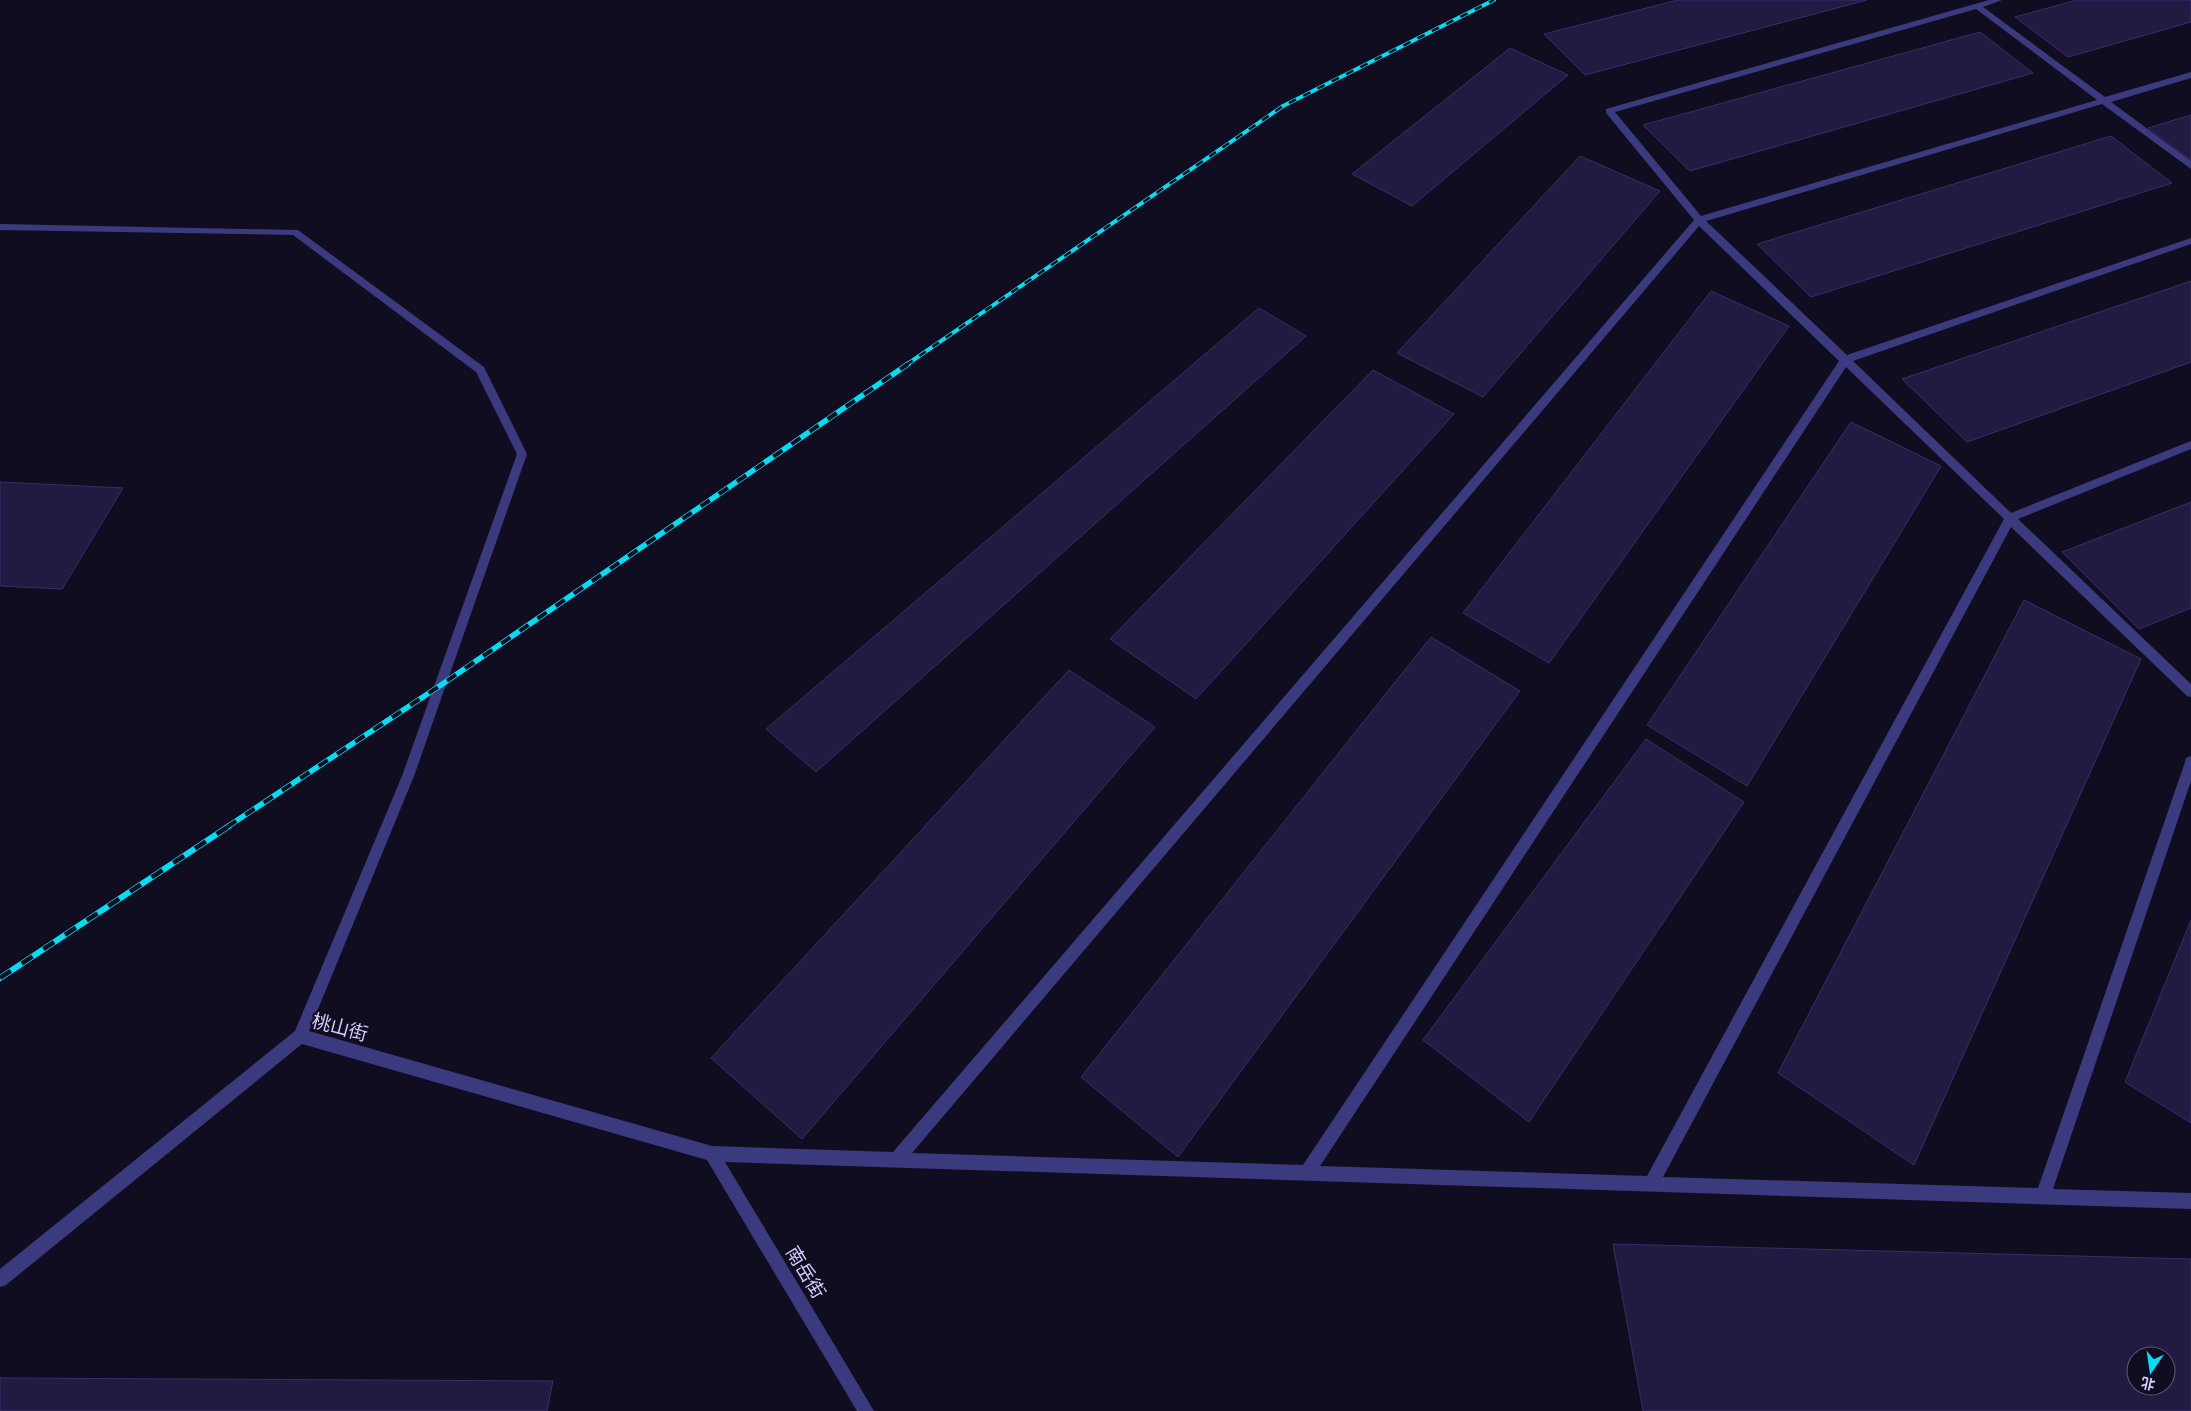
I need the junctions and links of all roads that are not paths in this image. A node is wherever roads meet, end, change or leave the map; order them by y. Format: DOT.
graph roads {
  1 [pos="1998,0"];
  2 [pos="1977,6"];
  3 [pos="2191,75"];
  4 [pos="2104,101"];
  5 [pos="2191,166"];
  6 [pos="1699,220"];
  7 [pos="0,227"];
  8 [pos="2191,241"];
  9 [pos="1845,360"];
  10 [pos="2191,445"];
  11 [pos="2010,518"];
  12 [pos="2191,692"];
  13 [pos="2191,762"];
  14 [pos="300,1036"];
  15 [pos="712,1154"];
  16 [pos="898,1159"];
  17 [pos="1307,1172"];
  18 [pos="1651,1184"];
  19 [pos="2043,1197"];
  20 [pos="2191,1201"];
  21 [pos="0,1279"];
  22 [pos="866,1411"];
  1 -- 2 [label="street"];
  2 -- 4 [label="street"];
  2 -- 6 [label="street"];
  3 -- 4 [label="street"];
  4 -- 5 [label="street"];
  4 -- 6 [label="street"];
  6 -- 9 [label="street"];
  6 -- 16 [label="street"];
  7 -- 14 [label="street"];
  8 -- 9 [label="street"];
  9 -- 11 [label="street"];
  9 -- 17 [label="street"];
  10 -- 11 [label="street"];
  11 -- 12 [label="street"];
  11 -- 18 [label="street"];
  13 -- 19 [label="street"];
  14 -- 15 [label="street, 桃山街"];
  14 -- 21 [label="street, 桃山街"];
  15 -- 16 [label="street, 桃山街"];
  15 -- 22 [label="street, 南岳街"];
  16 -- 17 [label="street, 桃山街"];
  17 -- 18 [label="street, 桃山街"];
  18 -- 19 [label="street, 桃山街"];
  19 -- 20 [label="street, 桃山街"];
}
